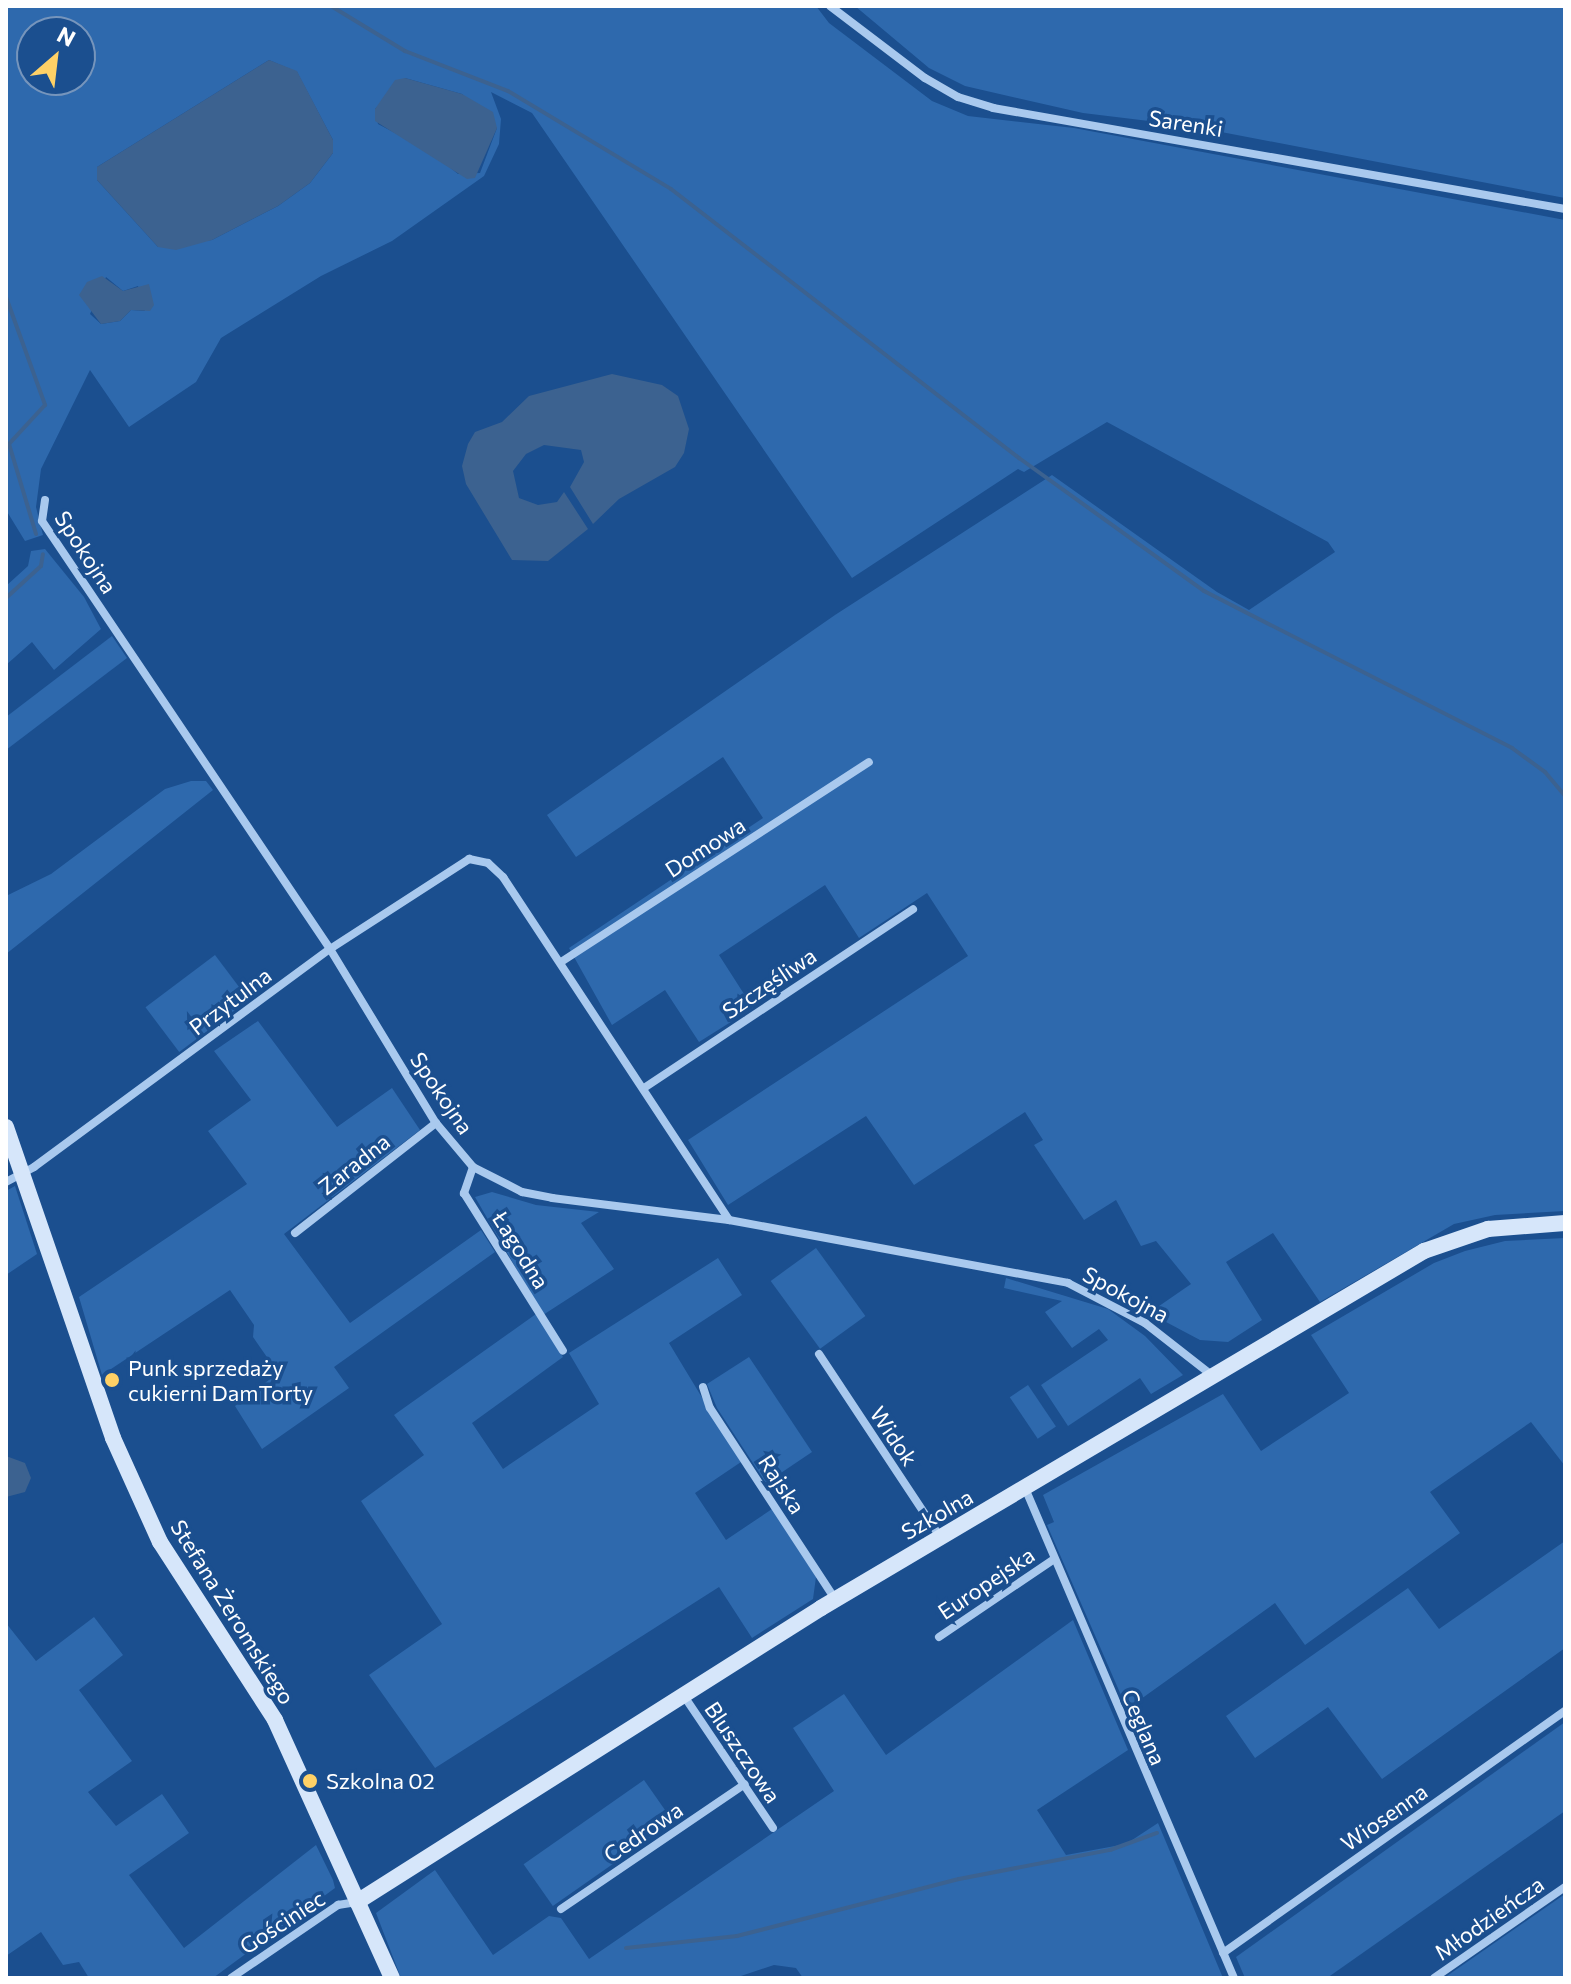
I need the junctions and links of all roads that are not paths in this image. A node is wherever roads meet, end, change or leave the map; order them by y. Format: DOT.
graph roads {
  1 [pos="830,6"];
  2 [pos="1565,209"];
  3 [pos="45,500"];
  4 [pos="869,762"];
  5 [pos="913,909"];
  6 [pos="330,949"];
  7 [pos="561,962"];
  8 [pos="644,1088"];
  9 [pos="436,1123"];
  10 [pos="6,1127"];
  11 [pos="473,1167"];
  12 [pos="25,1172"];
  13 [pos="6,1182"];
  14 [pos="729,1220"];
  15 [pos="1565,1223"];
  16 [pos="295,1233"];
  17 [pos="563,1351"];
  18 [pos="819,1354"];
  19 [pos="1215,1378"];
  20 [pos="703,1387"];
  21 [pos="1025,1488"];
  22 [pos="940,1537"];
  23 [pos="1054,1559"];
  24 [pos="835,1599"];
  25 [pos="939,1637"];
  26 [pos="684,1696"];
  27 [pos="1565,1711"];
  28 [pos="745,1784"];
  29 [pos="773,1828"];
  30 [pos="1565,1887"];
  31 [pos="357,1902"];
  32 [pos="561,1909"];
  33 [pos="1223,1953"];
  34 [pos="231,1978"];
  35 [pos="392,1978"];
  36 [pos="1234,1978"];
  37 [pos="1434,1978"];
  1 -- 2 [label="street, Sarenki"];
  3 -- 6 [label="street, Spokojna"];
  4 -- 7 [label="street, Domowa"];
  5 -- 8 [label="street, Szczęśliwa"];
  6 -- 7 [label="street, Przytulna"];
  6 -- 9 [label="street, Spokojna"];
  6 -- 12 [label="street, Przytulna"];
  7 -- 8 [label="street"];
  8 -- 14 [label="street"];
  9 -- 11 [label="street, Spokojna"];
  9 -- 16 [label="street, Zaradna"];
  10 -- 12 [label="street, Stefana Żeromskiego"];
  11 -- 14 [label="street, Spokojna"];
  11 -- 17 [label="street, Łagodna"];
  12 -- 13 [label="street, Przytulna"];
  12 -- 31 [label="street, Stefana Żeromskiego"];
  14 -- 19 [label="street, Spokojna"];
  15 -- 19 [label="street, Szkolna"];
  18 -- 22 [label="street, Widok"];
  19 -- 21 [label="street, Szkolna"];
  20 -- 24 [label="street, Rajska"];
  21 -- 22 [label="street, Szkolna"];
  21 -- 23 [label="street, Ceglana"];
  22 -- 24 [label="street, Szkolna"];
  23 -- 25 [label="street, Europejska"];
  23 -- 33 [label="street, Ceglana"];
  24 -- 26 [label="street, Szkolna"];
  26 -- 28 [label="street, Bluszczowa"];
  26 -- 31 [label="street, Szkolna"];
  27 -- 33 [label="street, Wiosenna"];
  28 -- 29 [label="street, Bluszczowa"];
  28 -- 32 [label="street, Cedrowa"];
  30 -- 37 [label="street, Młodzieńcza"];
  31 -- 34 [label="street, Gościniec"];
  31 -- 35 [label="street, Stefana Żeromskiego"];
  33 -- 36 [label="street, Ceglana"];
}
